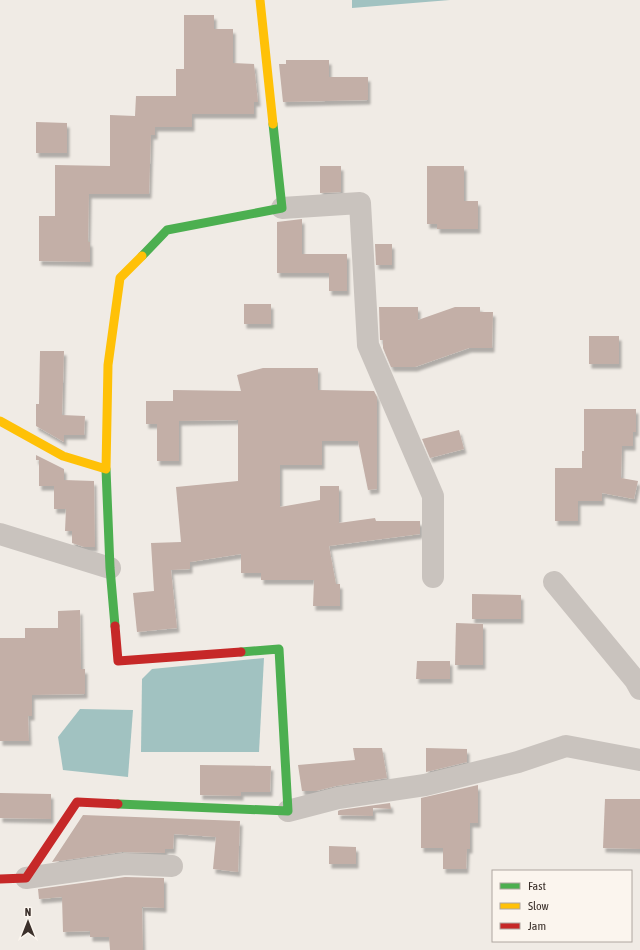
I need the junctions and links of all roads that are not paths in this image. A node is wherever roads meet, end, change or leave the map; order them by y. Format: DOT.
graph roads {
  1 [pos="260,0"];
  2 [pos="282,208"];
  3 [pos="0,421"];
  4 [pos="106,469"];
  5 [pos="0,534"];
  6 [pos="110,568"];
  7 [pos="433,577"];
  8 [pos="554,582"];
  9 [pos="640,689"];
  10 [pos="640,760"];
  11 [pos="288,810"];
  12 [pos="172,866"];
  13 [pos="26,878"];
  14 [pos="0,879"];
  1 -- 2 [label="street"];
  2 -- 4 [label="street"];
  2 -- 7 [label="street"];
  3 -- 4 [label="street"];
  4 -- 6 [label="street"];
  5 -- 6 [label="street"];
  6 -- 11 [label="street"];
  8 -- 9 [label="street"];
  10 -- 11 [label="street"];
  11 -- 13 [label="street"];
  12 -- 13 [label="street"];
  13 -- 14 [label="street"];
}
